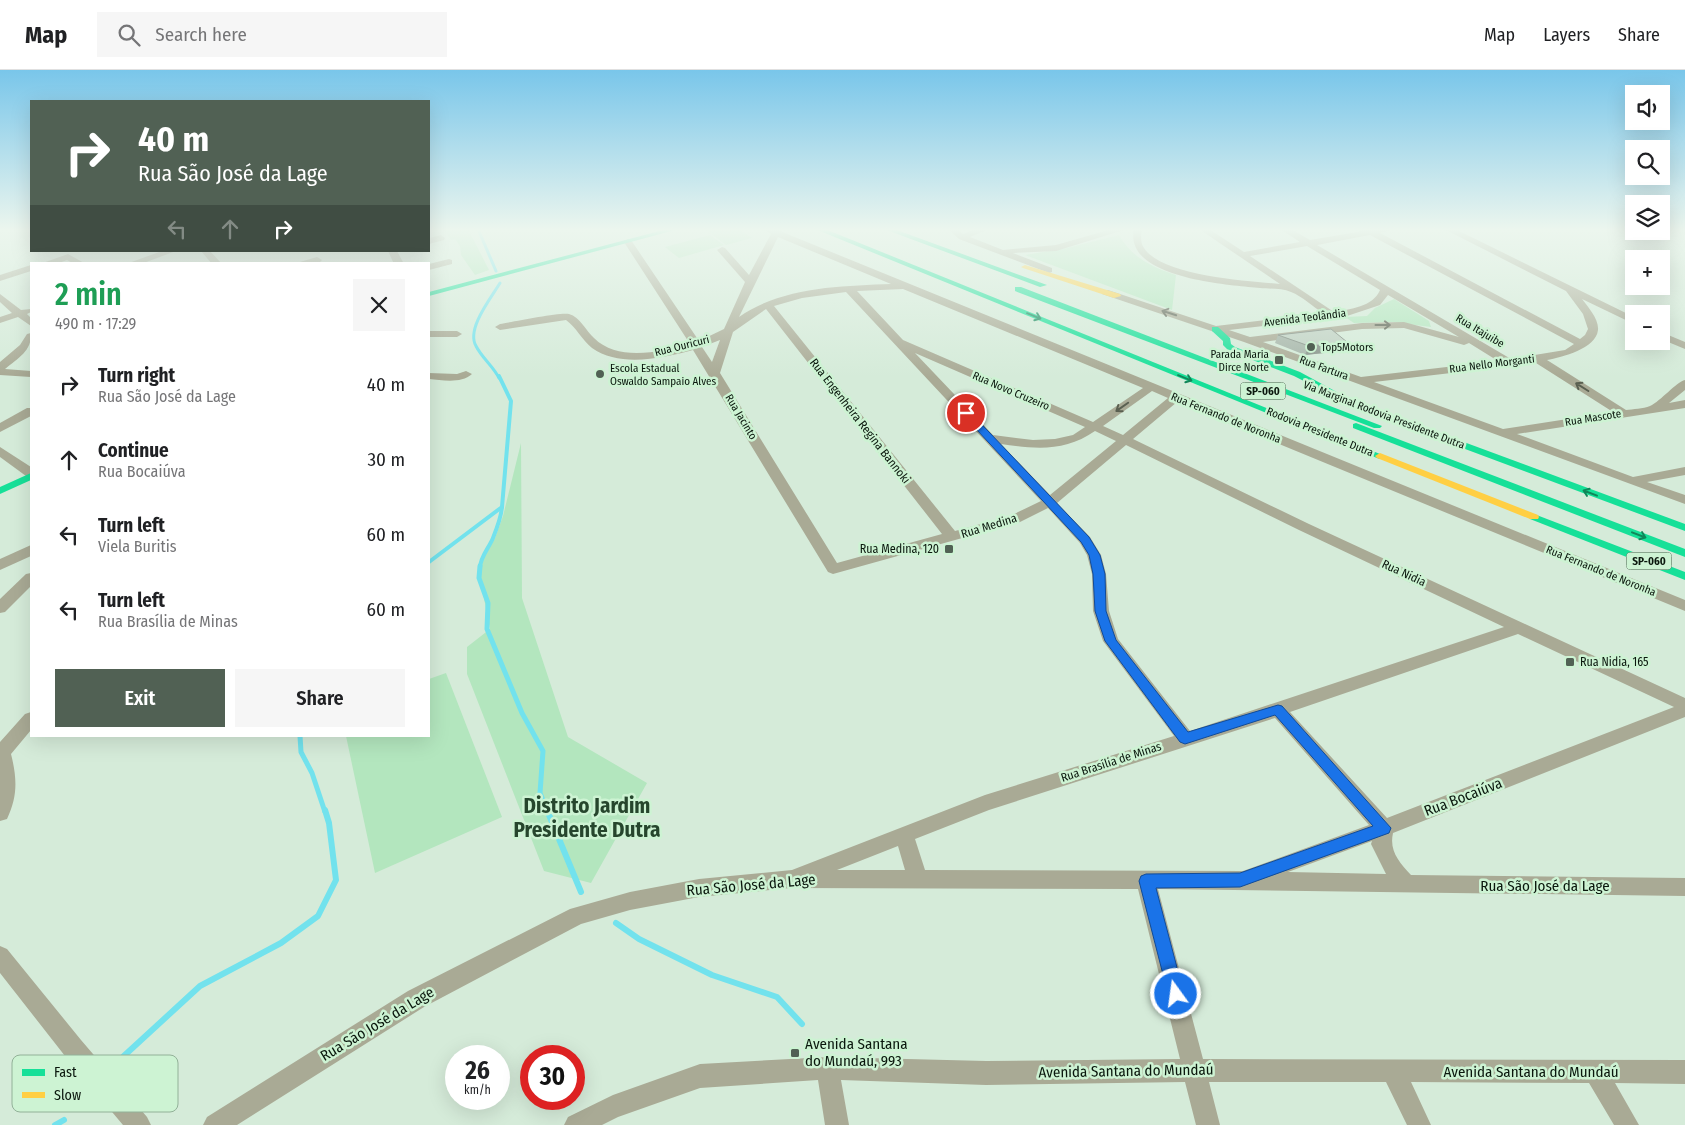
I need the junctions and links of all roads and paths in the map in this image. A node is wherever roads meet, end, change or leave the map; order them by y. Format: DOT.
graph roads {
  1 [pos="493,278"];
  2 [pos="652,278"];
  3 [pos="747,278"];
  4 [pos="752,278"];
  5 [pos="887,278"];
  6 [pos="942,278"];
  7 [pos="969,278"];
  8 [pos="1006,278"];
  9 [pos="1026,278"];
  10 [pos="1061,278"];
  11 [pos="1070,278"];
  12 [pos="1216,278"];
  13 [pos="1277,278"];
  14 [pos="1368,278"];
  15 [pos="1457,278"];
  16 [pos="1546,278"];
  17 [pos="750,282"];
  18 [pos="1003,284"];
  19 [pos="906,286"];
  20 [pos="1053,288"];
  21 [pos="849,289"];
  22 [pos="1293,289"];
  23 [pos="1386,289"];
  24 [pos="1570,290"];
  25 [pos="430,295"];
  26 [pos="1117,296"];
  27 [pos="0,297"];
  28 [pos="768,305"];
  29 [pos="1321,307"];
  30 [pos="1586,310"];
  31 [pos="26,311"];
  32 [pos="1613,311"];
  33 [pos="1334,315"];
  34 [pos="1625,317"];
  35 [pos="1314,318"];
  36 [pos="0,320"];
  37 [pos="500,326"];
  38 [pos="1353,328"];
  39 [pos="729,329"];
  40 [pos="1215,329"];
  41 [pos="1454,329"];
  42 [pos="1432,333"];
  43 [pos="430,334"];
  44 [pos="457,334"];
  45 [pos="30,338"];
  46 [pos="1670,338"];
  47 [pos="1227,340"];
  48 [pos="1248,340"];
  49 [pos="899,342"];
  50 [pos="1198,344"];
  51 [pos="1582,344"];
  52 [pos="695,345"];
  53 [pos="1685,346"];
  54 [pos="1482,347"];
  55 [pos="1216,350"];
  56 [pos="1538,359"];
  57 [pos="1508,362"];
  58 [pos="0,368"];
  59 [pos="0,372"];
  60 [pos="714,373"];
  61 [pos="30,374"];
  62 [pos="466,374"];
  63 [pos="430,376"];
  64 [pos="1360,381"];
  65 [pos="1685,383"];
  66 [pos="1151,387"];
  67 [pos="1176,397"];
  68 [pos="1685,404"];
  69 [pos="1363,408"];
  70 [pos="1653,409"];
  71 [pos="30,412"];
  72 [pos="1623,413"];
  73 [pos="1094,426"];
  74 [pos="0,428"];
  75 [pos="1500,433"];
  76 [pos="988,438"];
  77 [pos="1123,439"];
  78 [pos="0,452"];
  79 [pos="1685,471"];
  80 [pos="30,473"];
  81 [pos="30,475"];
  82 [pos="1633,480"];
  83 [pos="0,491"];
  84 [pos="1685,500"];
  85 [pos="1050,502"];
  86 [pos="1685,528"];
  87 [pos="952,537"];
  88 [pos="1685,542"];
  89 [pos="30,550"];
  90 [pos="1685,553"];
  91 [pos="0,565"];
  92 [pos="833,569"];
  93 [pos="1685,576"];
  94 [pos="30,579"];
  95 [pos="1685,606"];
  96 [pos="0,608"];
  97 [pos="1521,627"];
  98 [pos="1685,705"];
  99 [pos="1278,710"];
  100 [pos="1685,710"];
  101 [pos="30,720"];
  102 [pos="1185,738"];
  103 [pos="1,753"];
  104 [pos="0,813"];
  105 [pos="1384,828"];
  106 [pos="904,835"];
  107 [pos="791,879"];
  108 [pos="918,880"];
  109 [pos="1240,880"];
  110 [pos="1146,881"];
  111 [pos="1406,884"];
  112 [pos="1685,887"];
  113 [pos="0,956"];
  114 [pos="79,1055"];
  115 [pos="828,1068"];
  116 [pos="1195,1070"];
  117 [pos="1392,1071"];
  118 [pos="1685,1072"];
  119 [pos="1596,1073"];
  120 [pos="128,1112"];
  121 [pos="139,1125"];
  122 [pos="215,1125"];
  123 [pos="576,1125"];
  124 [pos="837,1125"];
  125 [pos="1208,1125"];
  126 [pos="1419,1125"];
  127 [pos="1627,1125"];
  1 -- 25 [label="main road"];
  2 -- 52 [label="street, Rua Jacinto"];
  3 -- 17 [label="street"];
  4 -- 17 [label="street"];
  5 -- 19 [label="street, Rua Fernando de Noronha"];
  6 -- 93 [label="main road, Rodovia Presidente Dutra / SP-060, one-way"];
  7 -- 90 [label="main road, Rodovia Presidente Dutra / SP-060, one-way"];
  8 -- 50 [label="main road"];
  9 -- 20 [label="main road"];
  10 -- 26 [label="main road"];
  11 -- 26 [label="street, Rua Fartura"];
  12 -- 22 [label="street"];
  13 -- 22 [label="street"];
  14 -- 23 [label="street, Rua Itajuibe"];
  15 -- 51 [label="street"];
  16 -- 24 [label="street"];
  17 -- 39 [label="street"];
  18 -- 88 [label="main road, Rodovia Presidente Dutra / SP-060"];
  19 -- 21 [label="street, Rua Ouricuri"];
  19 -- 66 [label="street, Rua Fernando de Noronha"];
  21 -- 28 [label="street, Rua Ouricuri"];
  21 -- 49 [label="street"];
  22 -- 29 [label="street"];
  23 -- 33 [label="street, Avenida Teolândia"];
  23 -- 41 [label="street, Rua Itajuibe"];
  24 -- 30 [label="street"];
  24 -- 32 [label="street"];
  40 -- 26 [label="street, Rua Fartura, one-way"];
  27 -- 31 [label="street"];
  28 -- 39 [label="street, Rua Ouricuri"];
  28 -- 87 [label="street, Rua Engenheira Regina Bannoki"];
  29 -- 33 [label="street"];
  29 -- 35 [label="street"];
  30 -- 32 [label="street"];
  30 -- 51 [label="street"];
  31 -- 36 [label="street"];
  32 -- 34 [label="street"];
  33 -- 35 [label="street, Avenida Teolândia"];
  33 -- 38 [label="street"];
  35 -- 40 [label="street, Avenida Teolândia"];
  37 -- 52 [label="street, Rua Ouricuri"];
  38 -- 42 [label="street, Avenida Teolândia, one-way"];
  38 -- 48 [label="street, Avenida Teolândia"];
  39 -- 52 [label="street, Rua Ouricuri"];
  39 -- 60 [label="street"];
  40 -- 47 [label="main road"];
  40 -- 48 [label="street, Rua Fartura"];
  41 -- 42 [label="street, Avenida Teolândia"];
  41 -- 54 [label="street, Rua Itajuibe"];
  42 -- 54 [label="street, Avenida Teolândia"];
  43 -- 44 [label="street"];
  45 -- 58 [label="street"];
  46 -- 53 [label="street"];
  47 -- 48 [label="main road"];
  47 -- 69 [label="main road"];
  48 -- 64 [label="street, Rua Fartura"];
  49 -- 73 [label="street, Rua Novo Cruzeiro"];
  49 -- 76 [label="street"];
  51 -- 56 [label="street, Rua Nello Morganti"];
  52 -- 60 [label="street, Rua Jacinto"];
  54 -- 57 [label="street, Rua Itajuibe"];
  55 -- 69 [label="main road, Via Marginal Rodovia Presidente Dutra"];
  56 -- 57 [label="street, Rua Nello Morganti"];
  72 -- 56 [label="street, one-way"];
  57 -- 64 [label="street, Rua Nello Morganti"];
  59 -- 61 [label="street"];
  60 -- 92 [label="street, Rua Jacinto"];
  62 -- 63 [label="street"];
  64 -- 75 [label="street, Rua Fartura"];
  65 -- 70 [label="street"];
  66 -- 67 [label="street, Rua Fernando de Noronha"];
  66 -- 73 [label="street, one-way"];
  67 -- 77 [label="street, Rua Medina"];
  67 -- 95 [label="street, Rua Fernando de Noronha"];
  68 -- 70 [label="street, Rua Mascote"];
  86 -- 69 [label="main road, Via Marginal Rodovia Presidente Dutra, one-way"];
  70 -- 72 [label="street, Rua Mascote"];
  71 -- 74 [label="street"];
  72 -- 75 [label="street, Rua Mascote"];
  73 -- 76 [label="street"];
  73 -- 77 [label="street, Rua Novo Cruzeiro"];
  75 -- 82 [label="street, Rua Fartura"];
  76 -- 85 [label="street"];
  77 -- 85 [label="street, Rua Medina"];
  77 -- 97 [label="street, Rua Nidia"];
  78 -- 80 [label="street"];
  79 -- 82 [label="street"];
  81 -- 83 [label="main road"];
  82 -- 84 [label="street, Rua Fartura"];
  85 -- 87 [label="street, Rua Medina"];
  85 -- 102 [label="street"];
  87 -- 92 [label="street, Rua Medina"];
  89 -- 91 [label="street"];
  94 -- 96 [label="street"];
  97 -- 98 [label="street, Rua Nidia"];
  97 -- 99 [label="street, Rua Brasília de Minas"];
  99 -- 102 [label="street, Rua Brasília de Minas"];
  99 -- 105 [label="street"];
  100 -- 105 [label="street, Rua Bocaiúva"];
  101 -- 103 [label="street"];
  102 -- 106 [label="street, Rua Brasília de Minas"];
  103 -- 104 [label="street"];
  105 -- 109 [label="street, Rua Bocaiúva"];
  105 -- 111 [label="street"];
  106 -- 107 [label="street, Rua Brasília de Minas"];
  106 -- 108 [label="street"];
  107 -- 108 [label="street, Rua São José da Lage"];
  107 -- 122 [label="street, Rua São José da Lage"];
  108 -- 110 [label="street, Rua São José da Lage"];
  109 -- 110 [label="street, Rua São José da Lage"];
  109 -- 111 [label="street, Rua São José da Lage"];
  110 -- 116 [label="street"];
  111 -- 112 [label="street, Rua São José da Lage"];
  113 -- 114 [label="street"];
  115 -- 116 [label="street, Avenida Santana do Mundaú"];
  115 -- 123 [label="street, Avenida Santana do Mundaú"];
  115 -- 124 [label="street"];
  116 -- 117 [label="street, Avenida Santana do Mundaú"];
  116 -- 125 [label="street"];
  117 -- 119 [label="street, Avenida Santana do Mundaú"];
  117 -- 126 [label="street"];
  118 -- 119 [label="street, Avenida Santana do Mundaú"];
  119 -- 127 [label="street"];
  120 -- 121 [label="street"];
}
